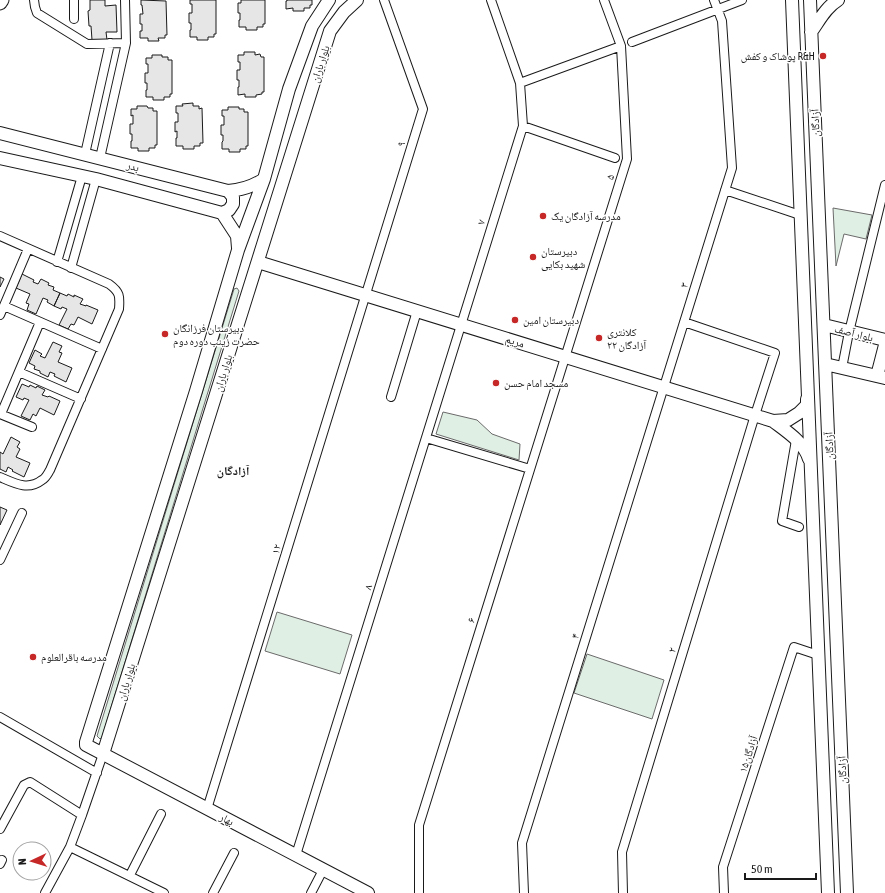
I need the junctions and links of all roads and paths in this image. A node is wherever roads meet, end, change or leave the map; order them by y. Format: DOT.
graph roads {
  1 [pos="2,0"];
  2 [pos="34,0"];
  3 [pos="74,0"];
  4 [pos="124,0"];
  5 [pos="329,0"];
  6 [pos="357,0"];
  7 [pos="384,0"];
  8 [pos="491,0"];
  9 [pos="604,0"];
  10 [pos="714,0"];
  11 [pos="742,0"];
  12 [pos="792,0"];
  13 [pos="810,0"];
  14 [pos="838,0"];
  15 [pos="0,3"];
  16 [pos="718,10"];
  17 [pos="74,19"];
  18 [pos="811,32"];
  19 [pos="632,42"];
  20 [pos="126,43"];
  21 [pos="110,44"];
  22 [pos="620,46"];
  23 [pos="520,83"];
  24 [pos="523,126"];
  25 [pos="0,133"];
  26 [pos="89,134"];
  27 [pos="104,139"];
  28 [pos="85,154"];
  29 [pos="0,158"];
  30 [pos="100,158"];
  31 [pos="615,158"];
  32 [pos="82,176"];
  33 [pos="96,179"];
  34 [pos="264,179"];
  35 [pos="885,185"];
  36 [pos="725,190"];
  37 [pos="228,191"];
  38 [pos="72,211"];
  39 [pos="222,212"];
  40 [pos="800,215"];
  41 [pos="86,216"];
  42 [pos="0,236"];
  43 [pos="28,249"];
  44 [pos="238,250"];
  45 [pos="58,262"];
  46 [pos="258,262"];
  47 [pos="71,268"];
  48 [pos="367,296"];
  49 [pos="4,306"];
  50 [pos="417,311"];
  51 [pos="0,315"];
  52 [pos="40,322"];
  53 [pos="684,322"];
  54 [pos="461,325"];
  55 [pos="824,325"];
  56 [pos="849,332"];
  57 [pos="885,340"];
  58 [pos="885,346"];
  59 [pos="102,349"];
  60 [pos="565,357"];
  61 [pos="825,364"];
  62 [pos="842,368"];
  63 [pos="19,372"];
  64 [pos="881,377"];
  65 [pos="663,387"];
  66 [pos="196,391"];
  67 [pos="808,393"];
  68 [pos="391,397"];
  69 [pos="81,398"];
  70 [pos="215,398"];
  71 [pos="0,414"];
  72 [pos="755,415"];
  73 [pos="773,421"];
  74 [pos="32,427"];
  75 [pos="426,438"];
  76 [pos="796,440"];
  77 [pos="810,467"];
  78 [pos="530,469"];
  79 [pos="0,477"];
  80 [pos="22,513"];
  81 [pos="799,526"];
  82 [pos="0,560"];
  83 [pos="818,655"];
  84 [pos="0,717"];
  85 [pos="86,745"];
  86 [pos="841,748"];
  87 [pos="822,749"];
  88 [pos="103,754"];
  89 [pos="96,773"];
  90 [pos="207,809"];
  91 [pos="161,814"];
  92 [pos="82,815"];
  93 [pos="0,830"];
  94 [pos="70,847"];
  95 [pos="234,853"];
  96 [pos="296,855"];
  97 [pos="323,870"];
  98 [pos="130,875"];
  99 [pos="45,893"];
  100 [pos="164,893"];
  101 [pos="213,893"];
  102 [pos="311,893"];
  103 [pos="368,893"];
  104 [pos="419,893"];
  105 [pos="524,893"];
  106 [pos="623,893"];
  107 [pos="724,893"];
  108 [pos="828,893"];
  109 [pos="847,893"];
  1 -- 15 [label="main road"];
  2 -- 21 [label="street"];
  3 -- 17 [label="street"];
  4 -- 20 [label="street"];
  5 -- 34 [label="street, بلوار باران"];
  6 -- 46 [label="street, بلوار باران"];
  7 -- 48 [label="street, ۹"];
  8 -- 23 [label="street"];
  9 -- 22 [label="street, ۵"];
  10 -- 16 [label="street, ۳"];
  11 -- 16 [label="street"];
  12 -- 40 [label="street, آزادگان"];
  13 -- 18 [label="street, آزادگان"];
  14 -- 18 [label="street"];
  16 -- 19 [label="street"];
  16 -- 36 [label="street, ۳"];
  18 -- 55 [label="street, آزادگان"];
  20 -- 21 [label="street"];
  20 -- 27 [label="street"];
  21 -- 26 [label="street"];
  22 -- 23 [label="street"];
  22 -- 60 [label="street, ۵"];
  23 -- 24 [label="street"];
  24 -- 31 [label="street"];
  24 -- 54 [label="street, ۷"];
  25 -- 28 [label="street, بدر"];
  26 -- 27 [label="street"];
  26 -- 28 [label="street"];
  27 -- 30 [label="street"];
  28 -- 30 [label="street, بدر"];
  29 -- 32 [label="street, بدر"];
  30 -- 37 [label="street, بدر"];
  32 -- 33 [label="street, بدر"];
  32 -- 38 [label="street"];
  33 -- 39 [label="street, بدر"];
  33 -- 41 [label="street"];
  34 -- 37 [label="street, بدر"];
  34 -- 44 [label="street, بلوار باران"];
  35 -- 56 [label="street"];
  36 -- 40 [label="street"];
  36 -- 53 [label="street, ۳"];
  37 -- 39 [label="street"];
  38 -- 41 [label="street"];
  38 -- 45 [label="street"];
  39 -- 44 [label="street"];
  40 -- 67 [label="street, آزادگان"];
  41 -- 47 [label="street"];
  42 -- 43 [label="street"];
  43 -- 45 [label="street"];
  43 -- 49 [label="street"];
  44 -- 66 [label="street, بلوار باران"];
  45 -- 47 [label="street"];
  46 -- 48 [label="street, مریم"];
  46 -- 70 [label="street, بلوار باران"];
  47 -- 59 [label="street"];
  48 -- 50 [label="street, مریم"];
  48 -- 90 [label="street, ۱۲"];
  49 -- 51 [label="street"];
  49 -- 52 [label="street"];
  50 -- 54 [label="street, مریم"];
  50 -- 68 [label="street"];
  52 -- 59 [label="street"];
  52 -- 63 [label="street"];
  53 -- 65 [label="street, ۳"];
  53 -- 72 [label="street, ۲"];
  54 -- 60 [label="street, مریم"];
  54 -- 75 [label="street, ۸"];
  55 -- 56 [label="street, بلوار آصف"];
  55 -- 61 [label="street, آزادگان"];
  56 -- 57 [label="street, بلوار آصف"];
  56 -- 62 [label="street"];
  58 -- 64 [label="street"];
  59 -- 69 [label="street"];
  60 -- 65 [label="street, مریم"];
  60 -- 78 [label="street, ۶"];
  61 -- 62 [label="street"];
  61 -- 86 [label="street, آزادگان"];
  62 -- 64 [label="street"];
  63 -- 69 [label="street"];
  63 -- 71 [label="street"];
  65 -- 72 [label="street, مریم"];
  65 -- 105 [label="street, ۴"];
  66 -- 70 [label="street"];
  66 -- 85 [label="street, بلوار باران"];
  67 -- 73 [label="street"];
  67 -- 77 [label="street, آزادگان"];
  69 -- 79 [label="street"];
  70 -- 88 [label="street, بلوار باران"];
  71 -- 74 [label="street"];
  72 -- 73 [label="street, مریم"];
  72 -- 106 [label="street, ۲"];
  73 -- 76 [label="street"];
  75 -- 78 [label="street"];
  75 -- 96 [label="street, ۸"];
  76 -- 77 [label="street"];
  76 -- 81 [label="street"];
  77 -- 83 [label="street, آزادگان"];
  78 -- 104 [label="street, ۶"];
  80 -- 82 [label="street"];
  83 -- 87 [label="street, آزادگان"];
  83 -- 107 [label="street, آزادگان۱۵"];
  84 -- 89 [label="street"];
  85 -- 88 [label="street, بهار"];
  86 -- 87 [label="street"];
  86 -- 109 [label="street, آزادگان"];
  87 -- 108 [label="street, آزادگان"];
  88 -- 89 [label="street"];
  88 -- 90 [label="street, بهار"];
  89 -- 92 [label="street"];
  90 -- 96 [label="street, بهار"];
  91 -- 98 [label="street"];
  92 -- 93 [label="street"];
  92 -- 94 [label="street"];
  94 -- 98 [label="street"];
  94 -- 99 [label="street"];
  95 -- 101 [label="street"];
  96 -- 97 [label="street, بهار"];
  97 -- 102 [label="street"];
  97 -- 103 [label="street, بهار"];
  98 -- 100 [label="street"];
}
